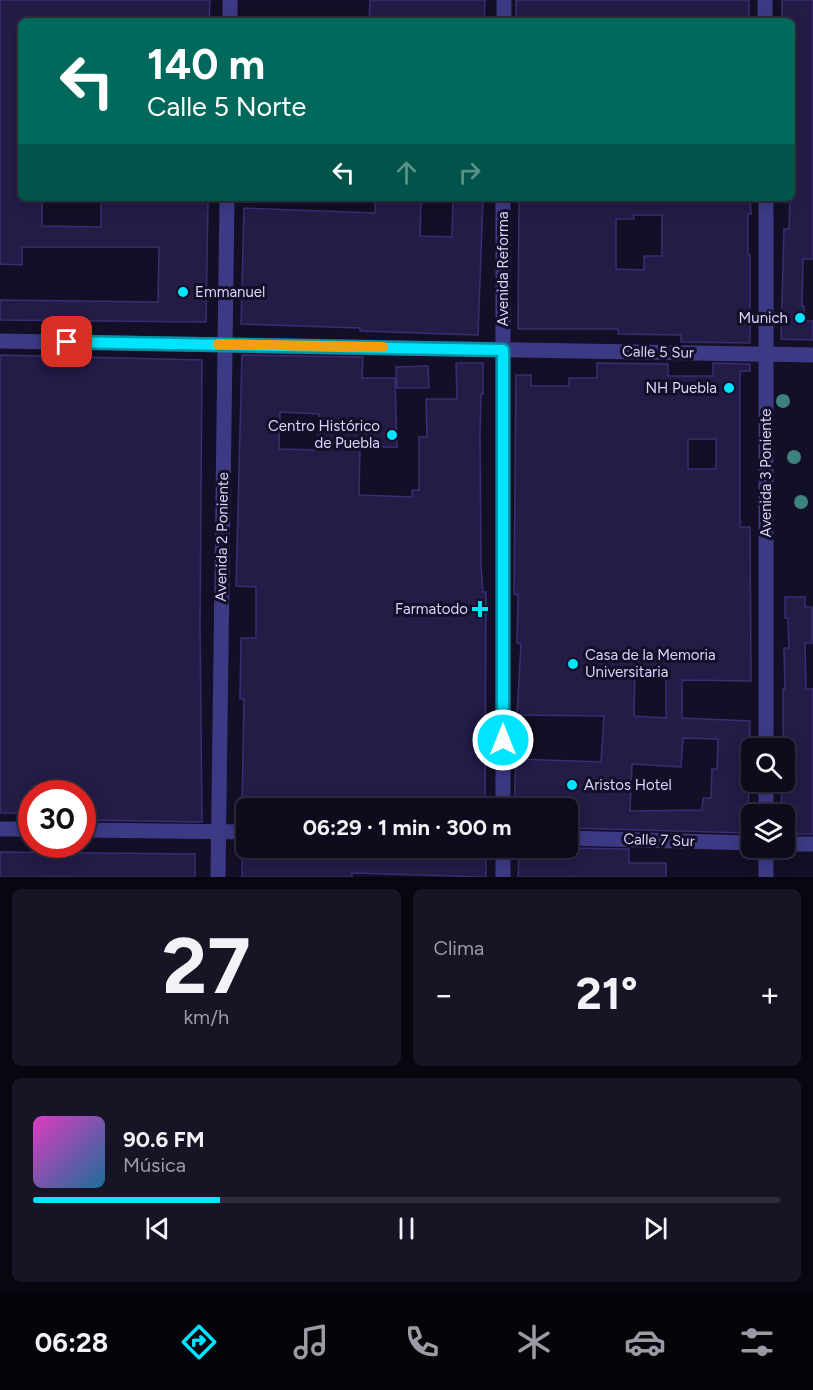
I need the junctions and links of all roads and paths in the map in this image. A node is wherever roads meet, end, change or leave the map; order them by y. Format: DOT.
graph roads {
  1 [pos="230,0"];
  2 [pos="504,0"];
  3 [pos="765,0"];
  4 [pos="230,18"];
  5 [pos="504,18"];
  6 [pos="765,18"];
  7 [pos="227,201"];
  8 [pos="503,201"];
  9 [pos="766,201"];
  10 [pos="0,341"];
  11 [pos="225,344"];
  12 [pos="503,350"];
  13 [pos="766,354"];
  14 [pos="813,355"];
  15 [pos="766,738"];
  16 [pos="503,798"];
  17 [pos="0,829"];
  18 [pos="18,829"];
  19 [pos="96,830"];
  20 [pos="219,832"];
  21 [pos="236,832"];
  22 [pos="578,838"];
  23 [pos="741,843"];
  24 [pos="795,844"];
  25 [pos="813,844"];
  26 [pos="503,858"];
  27 [pos="766,858"];
  28 [pos="218,877"];
  29 [pos="503,877"];
  30 [pos="766,877"];
  1 -- 4 [label="street"];
  2 -- 5 [label="street"];
  3 -- 6 [label="street"];
  7 -- 11 [label="street, Avenida 2 Poniente"];
  8 -- 12 [label="street, Avenida Reforma"];
  9 -- 13 [label="street, Avenida 3 Poniente"];
  10 -- 11 [label="street, Calle 5 Sur"];
  11 -- 12 [label="street, Calle 5 Sur"];
  11 -- 20 [label="street, Avenida 2 Poniente"];
  12 -- 13 [label="street, Calle 5 Sur"];
  12 -- 16 [label="street, Avenida Reforma"];
  13 -- 14 [label="street, Calle 5 Sur"];
  13 -- 15 [label="street, Avenida 3 Poniente"];
  17 -- 18 [label="street"];
  19 -- 20 [label="street"];
  20 -- 21 [label="street"];
  20 -- 28 [label="street, Avenida 2 Poniente"];
  22 -- 23 [label="street, Calle 7 Sur"];
  24 -- 25 [label="street"];
  26 -- 29 [label="street"];
  27 -- 30 [label="street"];
}
